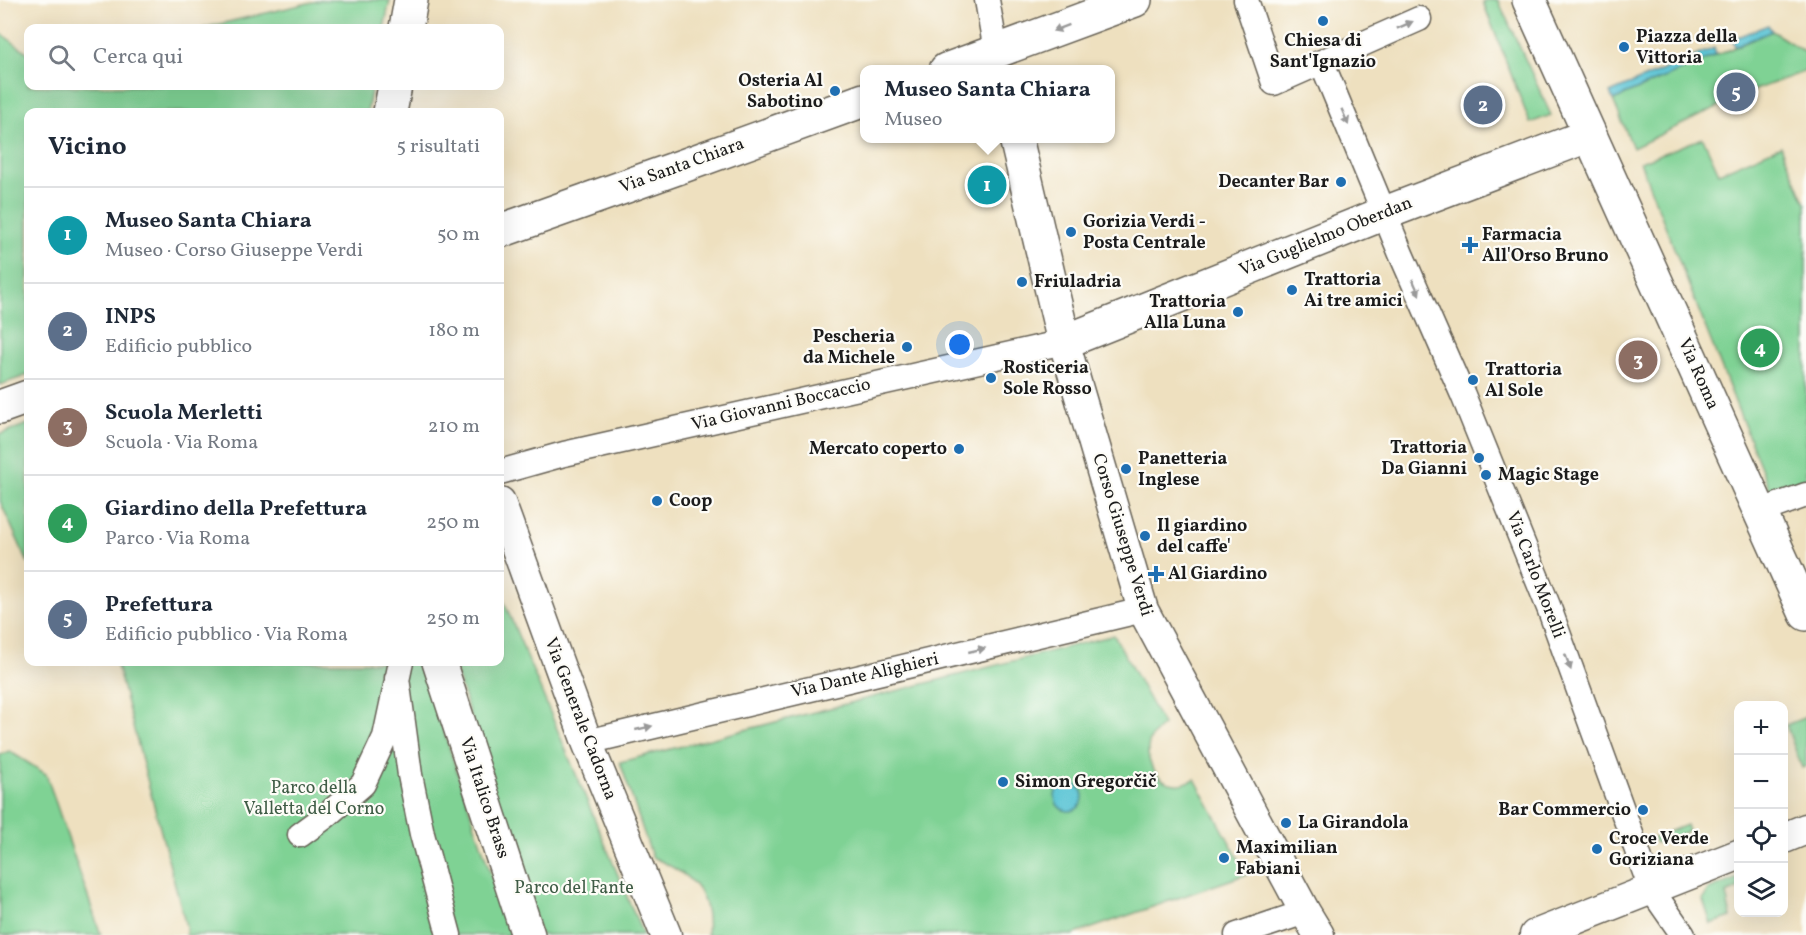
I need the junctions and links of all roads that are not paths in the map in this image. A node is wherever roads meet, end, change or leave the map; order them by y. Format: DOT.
graph roads {
  1 [pos="411,0"];
  2 [pos="987,0"];
  3 [pos="1135,0"];
  4 [pos="1245,0"];
  5 [pos="1529,0"];
  6 [pos="1419,19"];
  7 [pos="407,24"];
  8 [pos="998,60"];
  9 [pos="1322,63"];
  10 [pos="969,65"];
  11 [pos="394,90"];
  12 [pos="860,101"];
  13 [pos="391,108"];
  14 [pos="1590,135"];
  15 [pos="1017,143"];
  16 [pos="1386,213"];
  17 [pos="504,230"];
  18 [pos="1064,342"];
  19 [pos="24,398"];
  20 [pos="0,407"];
  21 [pos="504,471"];
  22 [pos="1806,495"];
  23 [pos="1761,511"];
  24 [pos="504,513"];
  25 [pos="1143,610"];
  26 [pos="1806,614"];
  27 [pos="440,666"];
  28 [pos="399,670"];
  29 [pos="587,742"];
  30 [pos="1806,829"];
  31 [pos="300,835"];
  32 [pos="1788,836"];
  33 [pos="1734,857"];
  34 [pos="1651,889"];
  35 [pos="1312,924"];
  36 [pos="449,935"];
  37 [pos="528,935"];
  38 [pos="666,935"];
  39 [pos="1237,935"];
  40 [pos="1535,935"];
  41 [pos="1683,935"];
  1 -- 7 [label="main road"];
  2 -- 8 [label="street"];
  3 -- 8 [label="main road, one-way"];
  4 -- 9 [label="street"];
  5 -- 14 [label="main road"];
  9 -- 6 [label="street, one-way"];
  8 -- 10 [label="main road"];
  9 -- 16 [label="street, Via Carlo Morelli, one-way"];
  11 -- 13 [label="main road"];
  12 -- 17 [label="main road, Via Santa Chiara"];
  14 -- 16 [label="main road, Via Guglielmo Oberdan"];
  14 -- 23 [label="main road, Via Roma"];
  15 -- 18 [label="main road, Corso Giuseppe Verdi"];
  16 -- 18 [label="main road, Via Guglielmo Oberdan"];
  16 -- 34 [label="street, Via Carlo Morelli, one-way"];
  18 -- 21 [label="street, Via Giovanni Boccaccio"];
  18 -- 25 [label="street, Corso Giuseppe Verdi"];
  19 -- 20 [label="main road"];
  22 -- 23 [label="street"];
  23 -- 26 [label="main road, Via Roma"];
  24 -- 29 [label="street, Via Generale Cadorna"];
  29 -- 25 [label="street, Via Dante Alighieri, one-way"];
  25 -- 35 [label="street, Corso Giuseppe Verdi"];
  27 -- 37 [label="main road, Via Italico Brass"];
  28 -- 31 [label="street"];
  28 -- 36 [label="street"];
  29 -- 38 [label="street, Via Generale Cadorna"];
  30 -- 32 [label="street"];
  33 -- 34 [label="street"];
  34 -- 40 [label="street"];
  34 -- 41 [label="street, Via Carlo Morelli"];
  35 -- 39 [label="street"];
}
